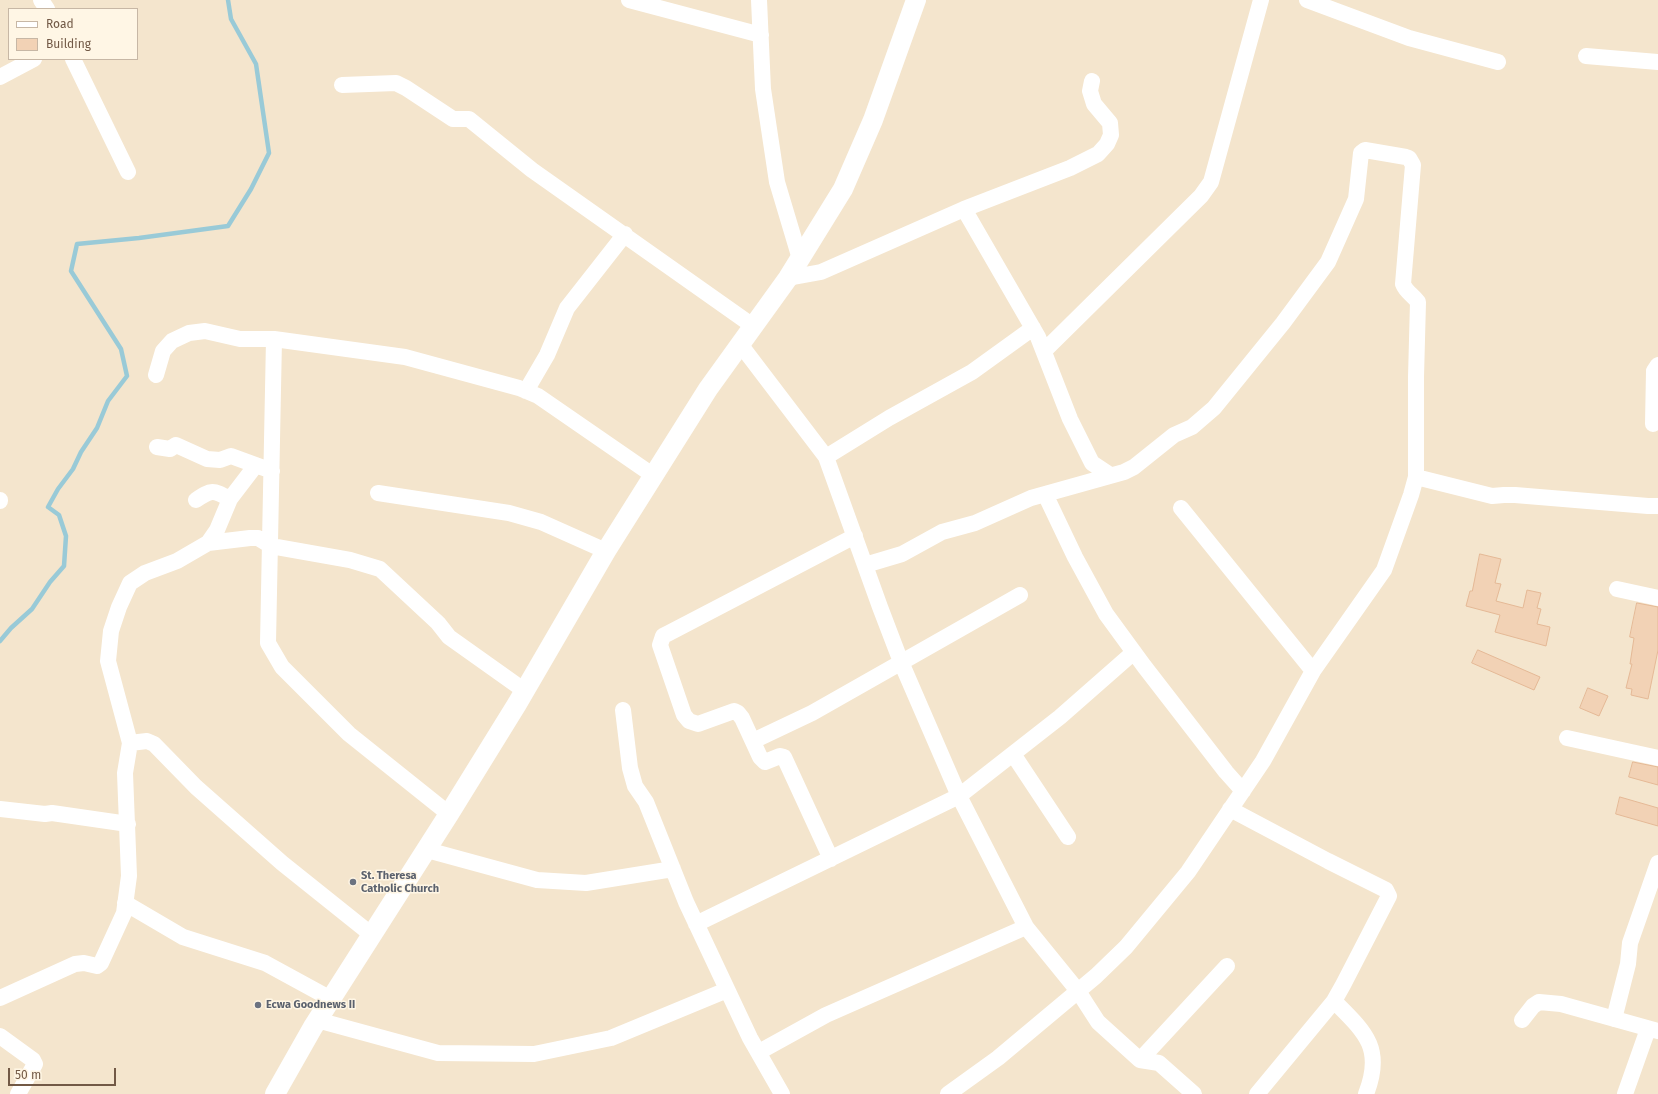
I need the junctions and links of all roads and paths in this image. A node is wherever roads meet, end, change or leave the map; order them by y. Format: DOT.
graph roads {
  1 [pos="629,0"];
  2 [pos="759,0"];
  3 [pos="916,0"];
  4 [pos="1261,0"];
  5 [pos="1307,0"];
  6 [pos="760,35"];
  7 [pos="1586,56"];
  8 [pos="32,60"];
  9 [pos="73,60"];
  10 [pos="1498,62"];
  11 [pos="1658,62"];
  12 [pos="0,77"];
  13 [pos="1092,81"];
  14 [pos="342,85"];
  15 [pos="128,172"];
  16 [pos="964,209"];
  17 [pos="625,234"];
  18 [pos="800,259"];
  19 [pos="788,278"];
  20 [pos="753,326"];
  21 [pos="1033,328"];
  22 [pos="274,339"];
  23 [pos="740,344"];
  24 [pos="1044,350"];
  25 [pos="1658,365"];
  26 [pos="156,375"];
  27 [pos="526,391"];
  28 [pos="1653,424"];
  29 [pos="157,447"];
  30 [pos="826,457"];
  31 [pos="256,465"];
  32 [pos="272,471"];
  33 [pos="1110,475"];
  34 [pos="654,476"];
  35 [pos="1416,477"];
  36 [pos="378,493"];
  37 [pos="1045,494"];
  38 [pos="230,499"];
  39 [pos="196,500"];
  40 [pos="1658,506"];
  41 [pos="1180,508"];
  42 [pos="855,536"];
  43 [pos="208,543"];
  44 [pos="270,546"];
  45 [pos="606,551"];
  46 [pos="865,565"];
  47 [pos="1617,589"];
  48 [pos="1020,595"];
  49 [pos="1658,598"];
  50 [pos="1134,652"];
  51 [pos="901,662"];
  52 [pos="1313,671"];
  53 [pos="525,691"];
  54 [pos="624,710"];
  55 [pos="1567,738"];
  56 [pos="752,741"];
  57 [pos="130,743"];
  58 [pos="1013,754"];
  59 [pos="1658,758"];
  60 [pos="1243,791"];
  61 [pos="959,796"];
  62 [pos="0,809"];
  63 [pos="1230,809"];
  64 [pos="449,814"];
  65 [pos="128,824"];
  66 [pos="1068,837"];
  67 [pos="426,850"];
  68 [pos="831,859"];
  69 [pos="1658,863"];
  70 [pos="673,869"];
  71 [pos="125,903"];
  72 [pos="696,924"];
  73 [pos="1026,927"];
  74 [pos="372,935"];
  75 [pos="1228,966"];
  76 [pos="727,990"];
  77 [pos="1078,991"];
  78 [pos="0,998"];
  79 [pos="332,998"];
  80 [pos="1334,1001"];
  81 [pos="1614,1019"];
  82 [pos="317,1020"];
  83 [pos="1522,1020"];
  84 [pos="1653,1030"];
  85 [pos="0,1036"];
  86 [pos="759,1052"];
  87 [pos="1140,1060"];
  88 [pos="18,1094"];
  89 [pos="275,1094"];
  90 [pos="782,1094"];
  91 [pos="948,1094"];
  92 [pos="1194,1094"];
  93 [pos="1257,1094"];
  94 [pos="1366,1094"];
  95 [pos="1625,1094"];
  1 -- 6 [label="street"];
  2 -- 6 [label="street"];
  3 -- 18 [label="street"];
  4 -- 24 [label="street"];
  5 -- 10 [label="street"];
  6 -- 18 [label="street"];
  7 -- 11 [label="street"];
  8 -- 12 [label="street"];
  9 -- 15 [label="street"];
  13 -- 16 [label="street"];
  14 -- 17 [label="street"];
  16 -- 19 [label="street"];
  16 -- 21 [label="street"];
  17 -- 20 [label="street"];
  17 -- 27 [label="street"];
  18 -- 19 [label="street"];
  19 -- 20 [label="street"];
  20 -- 23 [label="street"];
  21 -- 24 [label="street"];
  21 -- 30 [label="street"];
  22 -- 26 [label="street"];
  22 -- 27 [label="street"];
  22 -- 32 [label="street"];
  23 -- 30 [label="street"];
  23 -- 34 [label="street"];
  24 -- 33 [label="street"];
  25 -- 28 [label="street"];
  27 -- 34 [label="street"];
  29 -- 31 [label="street"];
  30 -- 42 [label="street"];
  31 -- 32 [label="street"];
  31 -- 38 [label="street"];
  32 -- 44 [label="street"];
  33 -- 35 [label="street"];
  33 -- 37 [label="street"];
  34 -- 45 [label="street"];
  35 -- 40 [label="street"];
  35 -- 52 [label="street"];
  36 -- 45 [label="street"];
  37 -- 46 [label="street"];
  37 -- 50 [label="street"];
  38 -- 39 [label="street"];
  38 -- 43 [label="street"];
  41 -- 52 [label="street"];
  42 -- 46 [label="street"];
  42 -- 56 [label="street"];
  43 -- 44 [label="street"];
  43 -- 57 [label="street"];
  44 -- 53 [label="street"];
  44 -- 64 [label="street"];
  45 -- 53 [label="street"];
  46 -- 51 [label="street"];
  47 -- 49 [label="street"];
  48 -- 51 [label="street"];
  50 -- 58 [label="street"];
  50 -- 60 [label="street"];
  51 -- 56 [label="street"];
  51 -- 61 [label="street"];
  52 -- 60 [label="street"];
  53 -- 64 [label="street"];
  54 -- 70 [label="street"];
  55 -- 59 [label="street"];
  56 -- 68 [label="street"];
  57 -- 65 [label="street"];
  57 -- 74 [label="street"];
  58 -- 61 [label="street"];
  58 -- 66 [label="street"];
  60 -- 63 [label="street"];
  61 -- 68 [label="street"];
  61 -- 73 [label="street"];
  62 -- 65 [label="street"];
  63 -- 77 [label="street"];
  63 -- 80 [label="street"];
  64 -- 67 [label="street"];
  65 -- 71 [label="street"];
  67 -- 70 [label="street"];
  67 -- 74 [label="street"];
  68 -- 72 [label="street"];
  69 -- 81 [label="street"];
  70 -- 72 [label="street"];
  71 -- 78 [label="street"];
  71 -- 79 [label="street"];
  72 -- 76 [label="street"];
  73 -- 77 [label="street"];
  73 -- 86 [label="street"];
  74 -- 79 [label="street"];
  75 -- 87 [label="street"];
  76 -- 82 [label="street"];
  76 -- 86 [label="street"];
  77 -- 87 [label="street"];
  77 -- 91 [label="street"];
  79 -- 82 [label="street"];
  80 -- 93 [label="street"];
  80 -- 94 [label="street"];
  81 -- 83 [label="street"];
  81 -- 84 [label="street"];
  82 -- 89 [label="street"];
  84 -- 95 [label="street"];
  85 -- 88 [label="street"];
  86 -- 90 [label="street"];
  87 -- 92 [label="street"];
}
